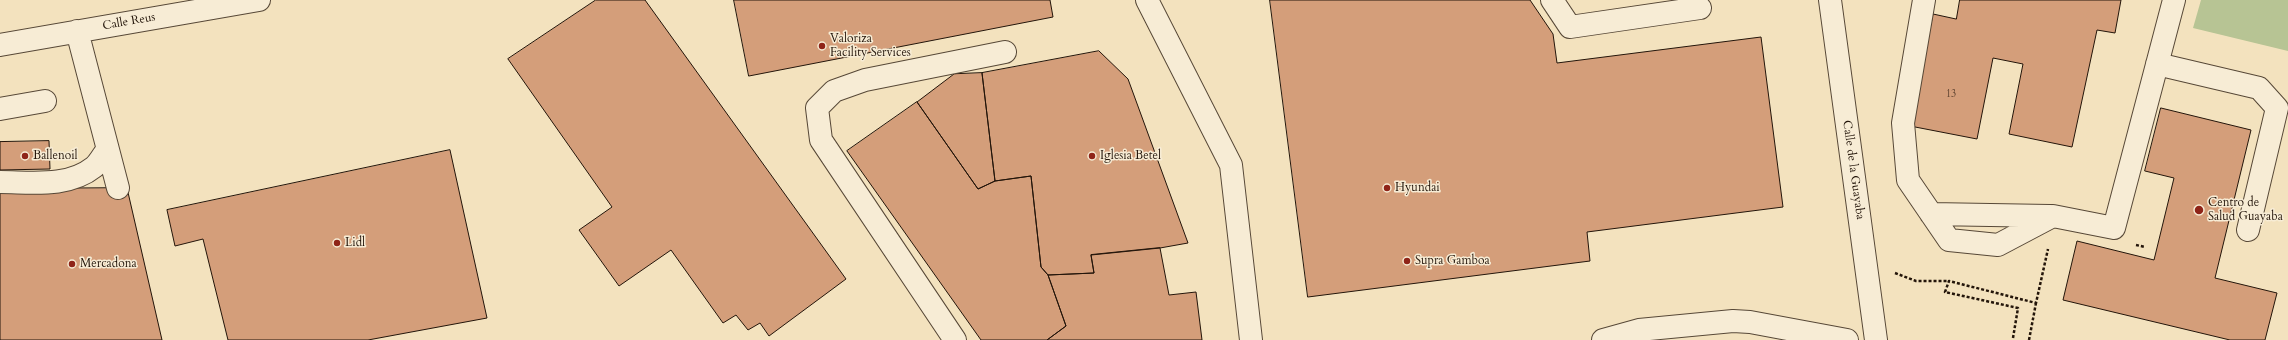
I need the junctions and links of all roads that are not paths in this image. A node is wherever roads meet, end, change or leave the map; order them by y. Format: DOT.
graph roads {
  1 [pos="259,0"];
  2 [pos="1148,0"];
  3 [pos="1552,0"];
  4 [pos="1830,0"];
  5 [pos="1924,0"];
  6 [pos="2174,0"];
  7 [pos="1700,8"];
  8 [pos="77,31"];
  9 [pos="0,45"];
  10 [pos="1005,52"];
  11 [pos="2157,64"];
  12 [pos="46,101"];
  13 [pos="1,106"];
  14 [pos="107,150"];
  15 [pos="0,182"];
  16 [pos="118,188"];
  17 [pos="1931,214"];
  18 [pos="2053,216"];
  19 [pos="2248,230"];
  20 [pos="1746,331"];
  21 [pos="955,340"];
  22 [pos="1251,340"];
  23 [pos="1602,340"];
  24 [pos="1847,340"];
  25 [pos="1876,340"];
  1 -- 8 [label="street, Calle Reus"];
  2 -- 22 [label="street"];
  3 -- 7 [label="street"];
  4 -- 25 [label="street, Calle de la Guayaba"];
  5 -- 17 [label="street"];
  6 -- 11 [label="street"];
  8 -- 9 [label="street, Calle Reus"];
  8 -- 14 [label="street"];
  10 -- 21 [label="street"];
  11 -- 18 [label="street"];
  11 -- 19 [label="street"];
  12 -- 13 [label="street"];
  14 -- 15 [label="street"];
  14 -- 16 [label="street"];
  17 -- 18 [label="street"];
  17 -- 18 [label="street"];
  20 -- 23 [label="street"];
  20 -- 24 [label="street"];
}
